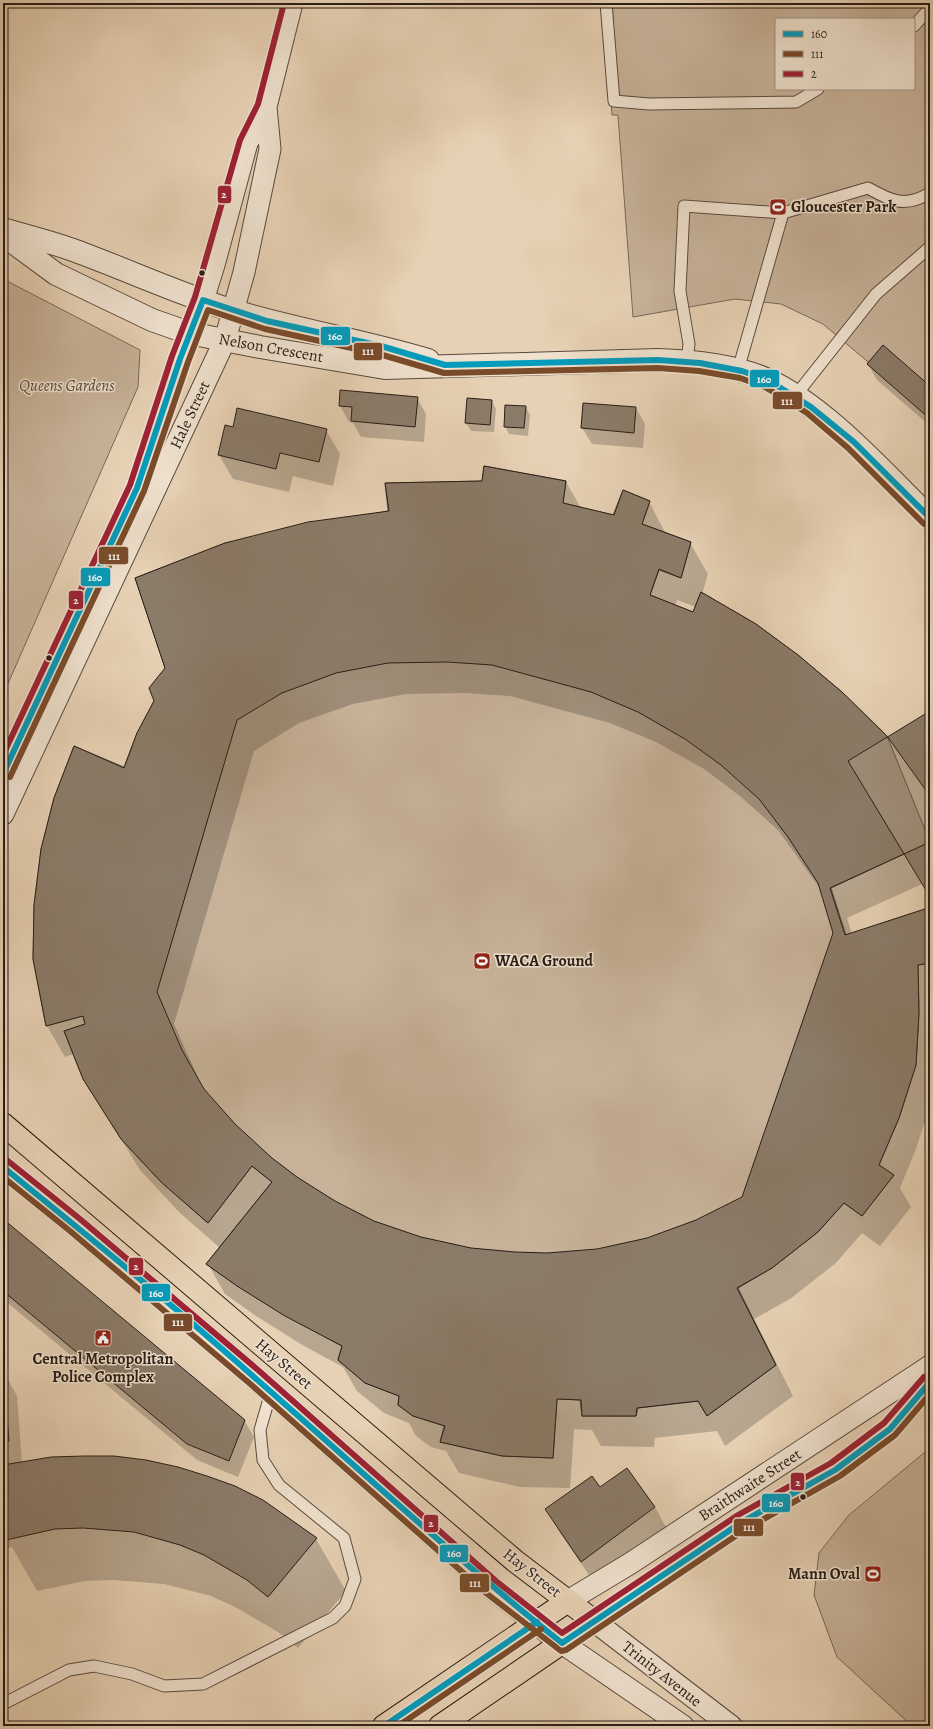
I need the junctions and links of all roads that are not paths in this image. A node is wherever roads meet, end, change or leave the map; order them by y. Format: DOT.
graph roads {
  1 [pos="292,3"];
  2 [pos="606,3"];
  3 [pos="930,8"];
  4 [pos="915,25"];
  5 [pos="816,90"];
  6 [pos="266,107"];
  7 [pos="930,193"];
  8 [pos="783,213"];
  9 [pos="3,229"];
  10 [pos="3,235"];
  11 [pos="930,247"];
  12 [pos="203,300"];
  13 [pos="232,311"];
  14 [pos="189,333"];
  15 [pos="224,340"];
  16 [pos="687,361"];
  17 [pos="444,365"];
  18 [pos="738,370"];
  19 [pos="796,395"];
  20 [pos="930,518"];
  21 [pos="3,774"];
  22 [pos="3,814"];
  23 [pos="3,1124"];
  24 [pos="3,1167"];
  25 [pos="930,1366"];
  26 [pos="930,1382"];
  27 [pos="271,1392"];
  28 [pos="568,1601"];
  29 [pos="594,1621"];
  30 [pos="537,1622"];
  31 [pos="562,1643"];
  32 [pos="3,1704"];
  33 [pos="384,1726"];
  34 [pos="440,1726"];
  35 [pos="683,1726"];
  36 [pos="731,1726"];
  1 -- 6 [label="street, Hale Street"];
  2 -- 5 [label="lane"];
  3 -- 4 [label="lane"];
  6 -- 12 [label="street, Hale Street"];
  6 -- 13 [label="street, Hale Street"];
  7 -- 8 [label="lane"];
  8 -- 16 [label="lane"];
  8 -- 18 [label="lane"];
  9 -- 12 [label="street, Nelson Crescent"];
  10 -- 14 [label="street, Nelson Crescent"];
  11 -- 19 [label="lane"];
  12 -- 13 [label="street, Nelson Crescent"];
  12 -- 14 [label="street, Hale Street"];
  13 -- 15 [label="street, Hale Street"];
  13 -- 17 [label="street, Nelson Crescent"];
  14 -- 15 [label="street, Nelson Crescent"];
  14 -- 21 [label="street, Hale Street"];
  15 -- 17 [label="street, Nelson Crescent"];
  15 -- 22 [label="street, Hale Street"];
  16 -- 17 [label="street, Nelson Crescent"];
  16 -- 18 [label="street, Nelson Crescent"];
  18 -- 19 [label="street, Nelson Crescent"];
  19 -- 20 [label="street, Nelson Crescent"];
  23 -- 28 [label="main road, Hay Street"];
  24 -- 27 [label="main road, Hay Street"];
  25 -- 28 [label="street, Braithwaite Street"];
  26 -- 29 [label="street, Braithwaite Street"];
  27 -- 30 [label="main road, Hay Street"];
  27 -- 32 [label="lane"];
  28 -- 29 [label="main road, Hay Street"];
  28 -- 30 [label="main road, Hay Street"];
  29 -- 31 [label="main road"];
  29 -- 36 [label="street, Trinity Avenue"];
  30 -- 31 [label="main road, Hay Street"];
  30 -- 33 [label="main road, Hay Street"];
  31 -- 34 [label="main road"];
  31 -- 35 [label="street, Trinity Avenue"];
}
